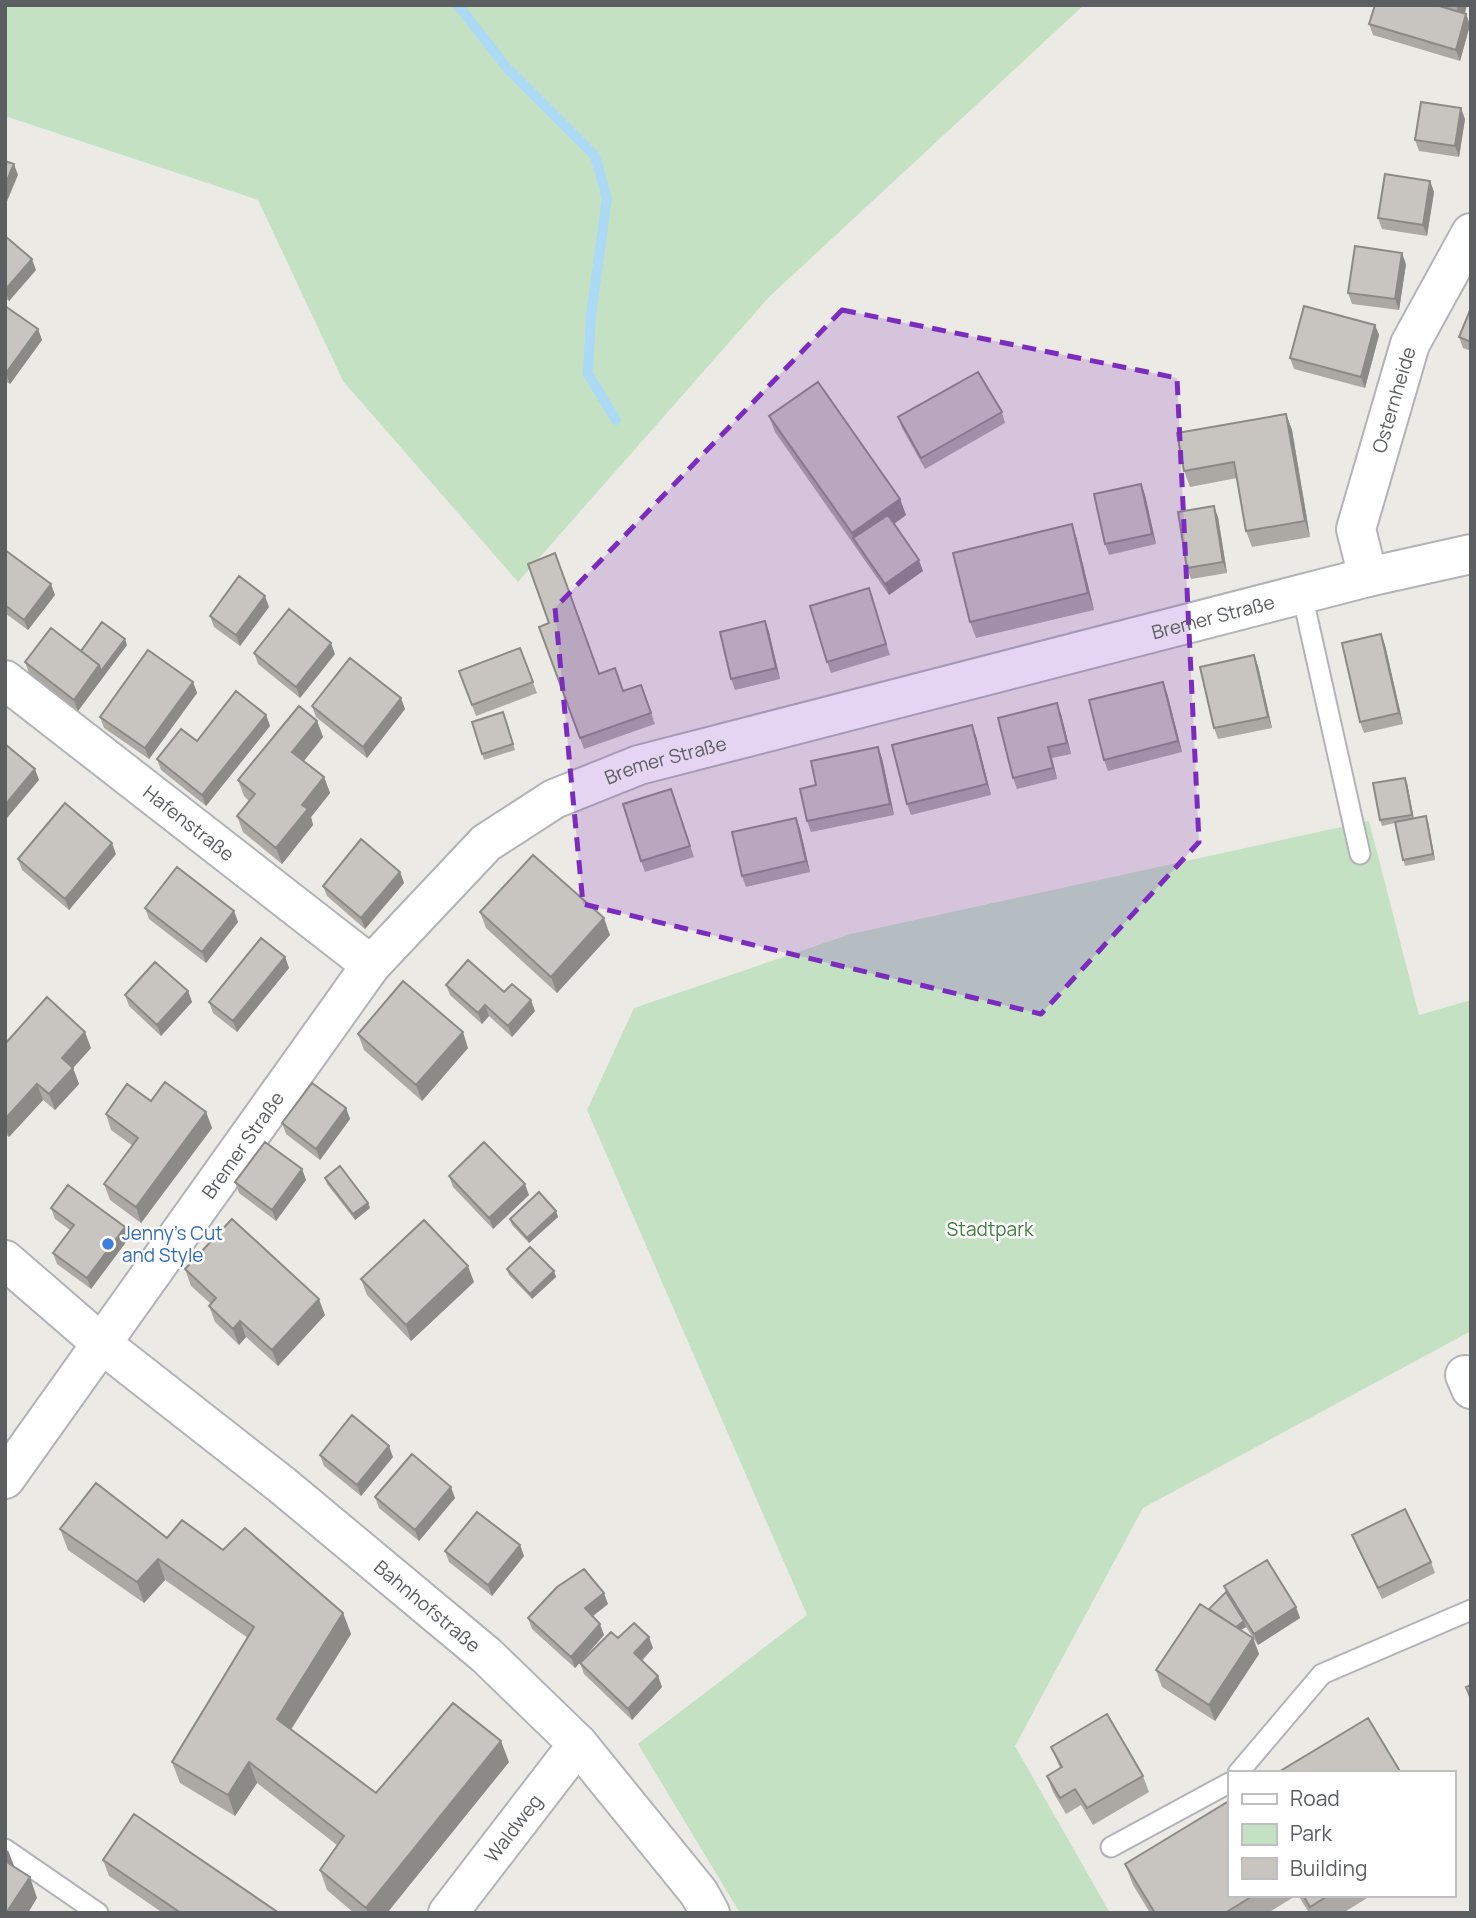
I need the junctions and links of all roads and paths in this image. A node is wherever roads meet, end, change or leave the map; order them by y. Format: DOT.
graph roads {
  1 [pos="1471,233"];
  2 [pos="1471,554"];
  3 [pos="1368,578"];
  4 [pos="1302,594"];
  5 [pos="5,680"];
  6 [pos="1360,854"];
  7 [pos="371,965"];
  8 [pos="5,1260"];
  9 [pos="102,1344"];
  10 [pos="5,1479"];
  11 [pos="1471,1610"];
  12 [pos="578,1744"];
  13 [pos="1240,1771"];
  14 [pos="1228,1784"];
  15 [pos="1111,1847"];
  16 [pos="5,1849"];
  17 [pos="98,1913"];
  18 [pos="448,1913"];
  19 [pos="710,1913"];
  1 -- 3 [label="street, Osternheide"];
  2 -- 3 [label="street, Bremer Straße"];
  3 -- 4 [label="street, Bremer Straße"];
  4 -- 6 [label="lane"];
  4 -- 7 [label="street, Bremer Straße"];
  5 -- 7 [label="street, Hafenstraße"];
  7 -- 9 [label="street, Bremer Straße"];
  8 -- 9 [label="street, Bahnhofstraße"];
  9 -- 10 [label="street, Bremer Straße"];
  9 -- 12 [label="street, Bahnhofstraße"];
  11 -- 13 [label="lane"];
  12 -- 18 [label="street, Waldweg"];
  12 -- 19 [label="street, Bahnhofstraße"];
  14 -- 15 [label="lane"];
  16 -- 17 [label="lane"];
}
